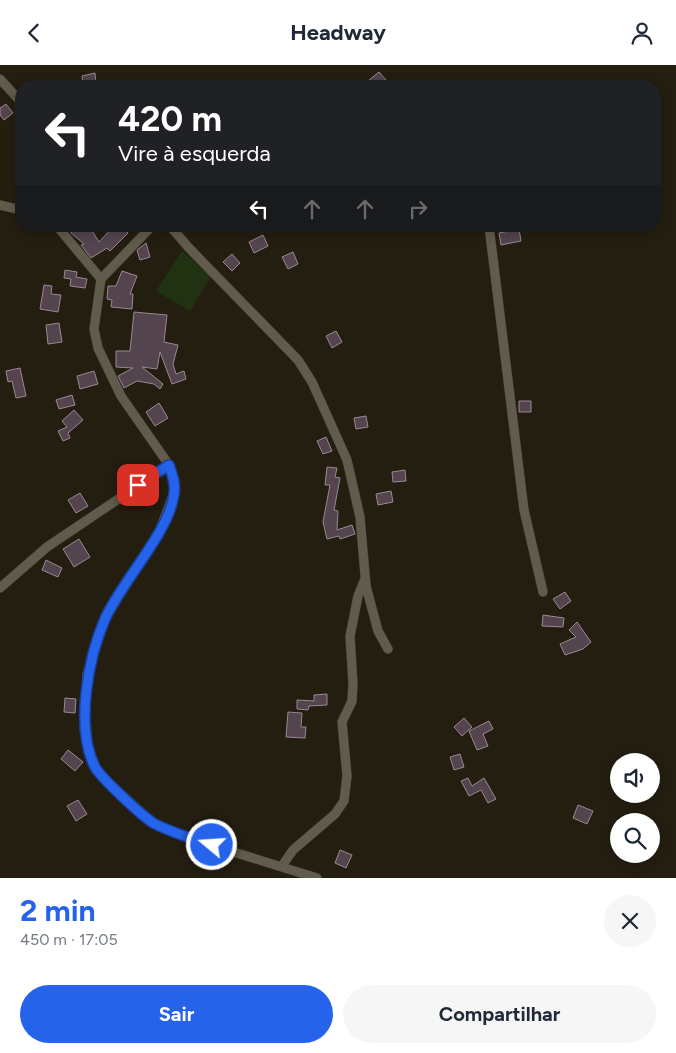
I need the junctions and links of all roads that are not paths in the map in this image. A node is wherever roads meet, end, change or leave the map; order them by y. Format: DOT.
graph roads {
  1 [pos="0,79"];
  2 [pos="15,95"];
  3 [pos="0,205"];
  4 [pos="15,208"];
  5 [pos="62,232"];
  6 [pos="146,232"];
  7 [pos="175,232"];
  8 [pos="490,232"];
  9 [pos="101,279"];
  10 [pos="169,465"];
  11 [pos="365,578"];
  12 [pos="0,589"];
  13 [pos="543,592"];
  14 [pos="388,649"];
  15 [pos="282,866"];
  16 [pos="317,878"];
  1 -- 2 [label="street"];
  3 -- 4 [label="street"];
  5 -- 9 [label="street"];
  6 -- 9 [label="street"];
  7 -- 11 [label="street"];
  8 -- 13 [label="street"];
  9 -- 10 [label="street"];
  10 -- 12 [label="street"];
  10 -- 15 [label="street"];
  11 -- 14 [label="street"];
  11 -- 15 [label="street"];
  15 -- 16 [label="street"];
}
